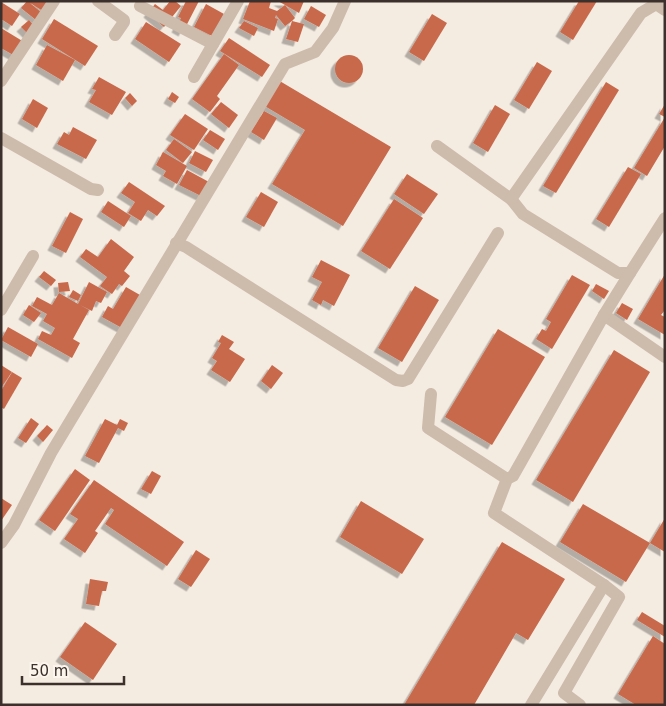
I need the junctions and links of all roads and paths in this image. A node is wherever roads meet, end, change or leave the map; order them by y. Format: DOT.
graph roads {
  1 [pos="54,1"];
  2 [pos="98,1"];
  3 [pos="238,1"];
  4 [pos="345,1"];
  5 [pos="659,5"];
  6 [pos="140,6"];
  7 [pos="115,34"];
  8 [pos="212,44"];
  9 [pos="194,77"];
  10 [pos="1,81"];
  11 [pos="1,138"];
  12 [pos="437,146"];
  13 [pos="98,190"];
  14 [pos="512,199"];
  15 [pos="665,218"];
  16 [pos="498,233"];
  17 [pos="176,244"];
  18 [pos="33,256"];
  19 [pos="630,273"];
  20 [pos="1,310"];
  21 [pos="604,315"];
  22 [pos="665,357"];
  23 [pos="431,394"];
  24 [pos="507,479"];
  25 [pos="1,543"];
  26 [pos="604,585"];
  27 [pos="531,705"];
  28 [pos="580,705"];
  1 -- 10 [label="street"];
  2 -- 7 [label="street"];
  3 -- 8 [label="street"];
  4 -- 17 [label="street"];
  5 -- 14 [label="street"];
  6 -- 8 [label="street"];
  8 -- 9 [label="street"];
  11 -- 13 [label="street"];
  12 -- 14 [label="street"];
  14 -- 19 [label="street"];
  15 -- 19 [label="street"];
  16 -- 17 [label="street"];
  17 -- 25 [label="street"];
  18 -- 20 [label="street"];
  19 -- 21 [label="street"];
  21 -- 22 [label="street"];
  21 -- 24 [label="street"];
  23 -- 24 [label="street"];
  24 -- 26 [label="street"];
  26 -- 27 [label="street"];
  26 -- 28 [label="street"];
}
